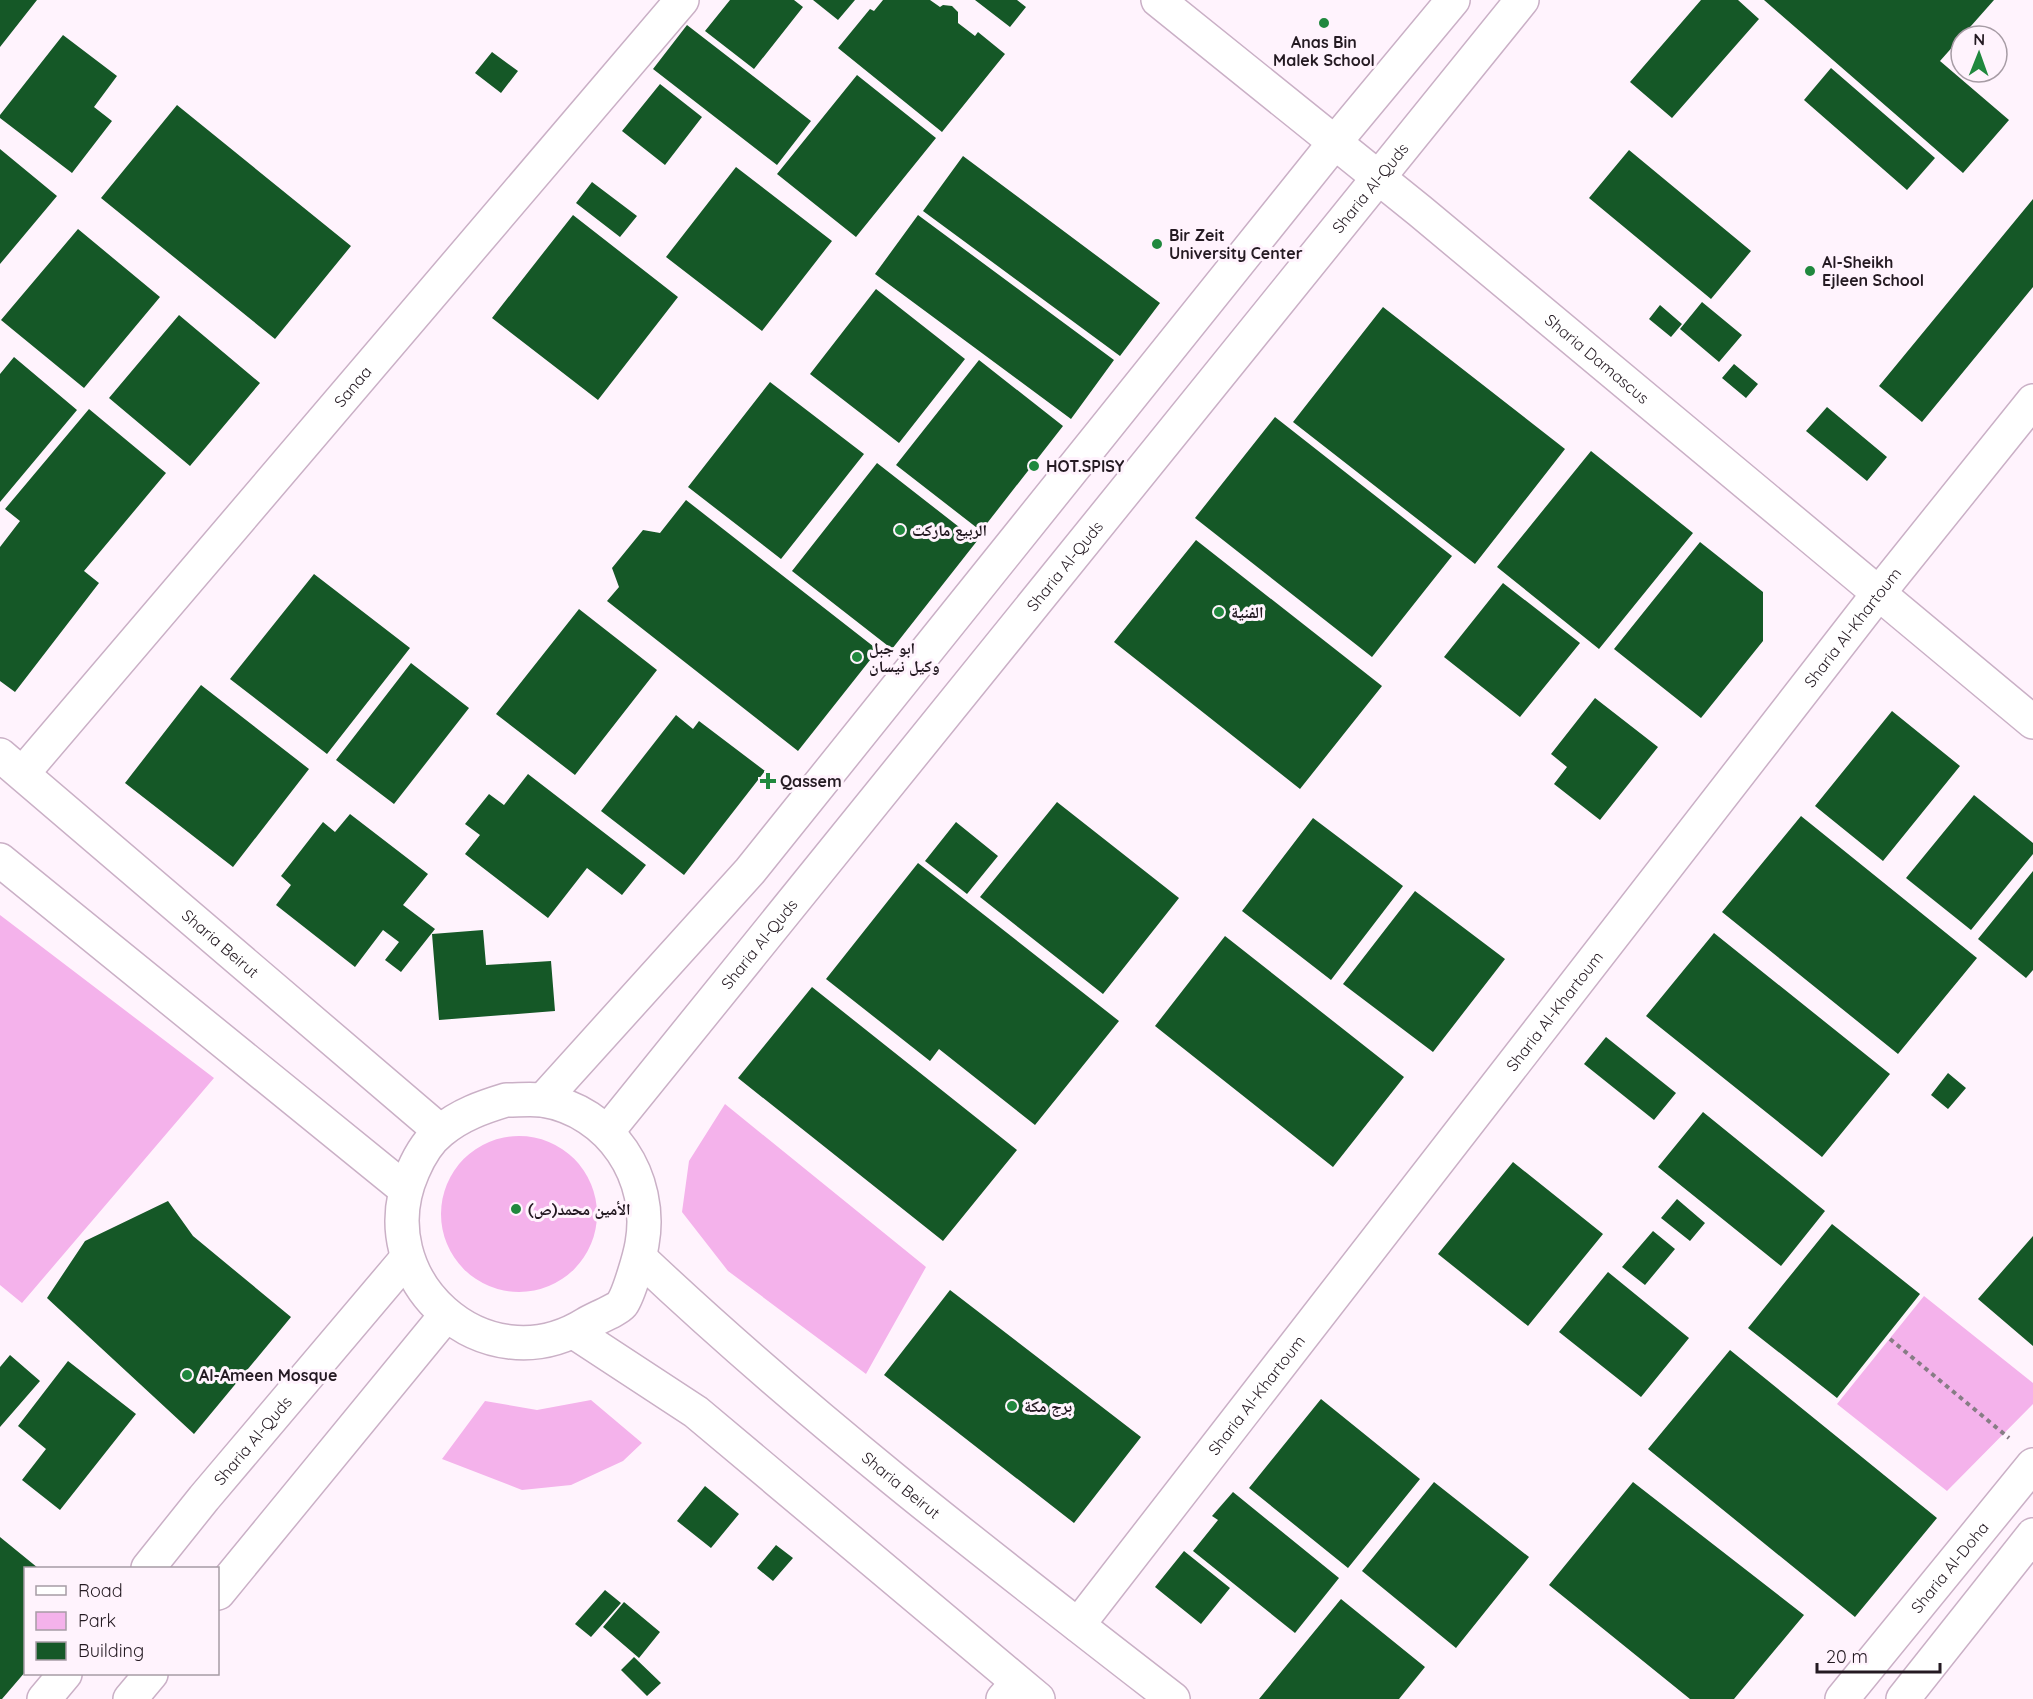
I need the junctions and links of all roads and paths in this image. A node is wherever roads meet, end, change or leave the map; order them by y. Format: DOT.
graph roads {
  1 [pos="682,0"];
  2 [pos="1158,0"];
  3 [pos="1453,0"];
  4 [pos="1522,0"];
  5 [pos="1335,142"];
  6 [pos="1379,177"];
  7 [pos="2033,401"];
  8 [pos="1878,594"];
  9 [pos="2033,722"];
  10 [pos="11,764"];
  11 [pos="0,860"];
  12 [pos="543,1100"];
  13 [pos="440,1131"];
  14 [pos="607,1132"];
  15 [pos="405,1189"];
  16 [pos="406,1258"];
  17 [pos="640,1258"];
  18 [pos="446,1316"];
  19 [pos="573,1332"];
  20 [pos="1890,1339"];
  21 [pos="2024,1454"];
  22 [pos="2033,1535"];
  23 [pos="150,1567"];
  24 [pos="219,1592"];
  25 [pos="1078,1625"];
  26 [pos="64,1675"];
  27 [pos="150,1675"];
  28 [pos="1019,1694"];
  29 [pos="44,1699"];
  30 [pos="130,1699"];
  31 [pos="1173,1699"];
  32 [pos="1842,1699"];
  33 [pos="1903,1699"];
  1 -- 10 [label="main road, Sanaa"];
  2 -- 5 [label="main road, Sharia Damascus"];
  3 -- 5 [label="main road"];
  4 -- 6 [label="main road, Sharia Al-Quds"];
  5 -- 6 [label="main road, Sharia Damascus"];
  5 -- 12 [label="main road"];
  6 -- 8 [label="main road, Sharia Damascus"];
  6 -- 14 [label="main road, Sharia Al-Quds"];
  7 -- 8 [label="main road, Sharia Al-Khartoum"];
  8 -- 9 [label="main road, Sharia Damascus"];
  8 -- 25 [label="main road, Sharia Al-Khartoum"];
  10 -- 13 [label="main road, Sharia Beirut"];
  11 -- 15 [label="main road"];
  12 -- 13 [label="main road"];
  12 -- 14 [label="main road"];
  13 -- 15 [label="main road"];
  14 -- 17 [label="main road"];
  15 -- 16 [label="main road"];
  16 -- 18 [label="main road"];
  16 -- 23 [label="main road, Sharia Al-Quds"];
  17 -- 19 [label="main road"];
  17 -- 25 [label="main road, Sharia Beirut"];
  18 -- 19 [label="main road"];
  18 -- 24 [label="main road"];
  19 -- 28 [label="main road"];
  20 -- 21 [label="path"];
  21 -- 32 [label="main road, Sharia Al-Doha"];
  22 -- 33 [label="main road"];
  25 -- 31 [label="main road, Sharia Beirut"];
  26 -- 29 [label="main road"];
  27 -- 30 [label="main road"];
}
